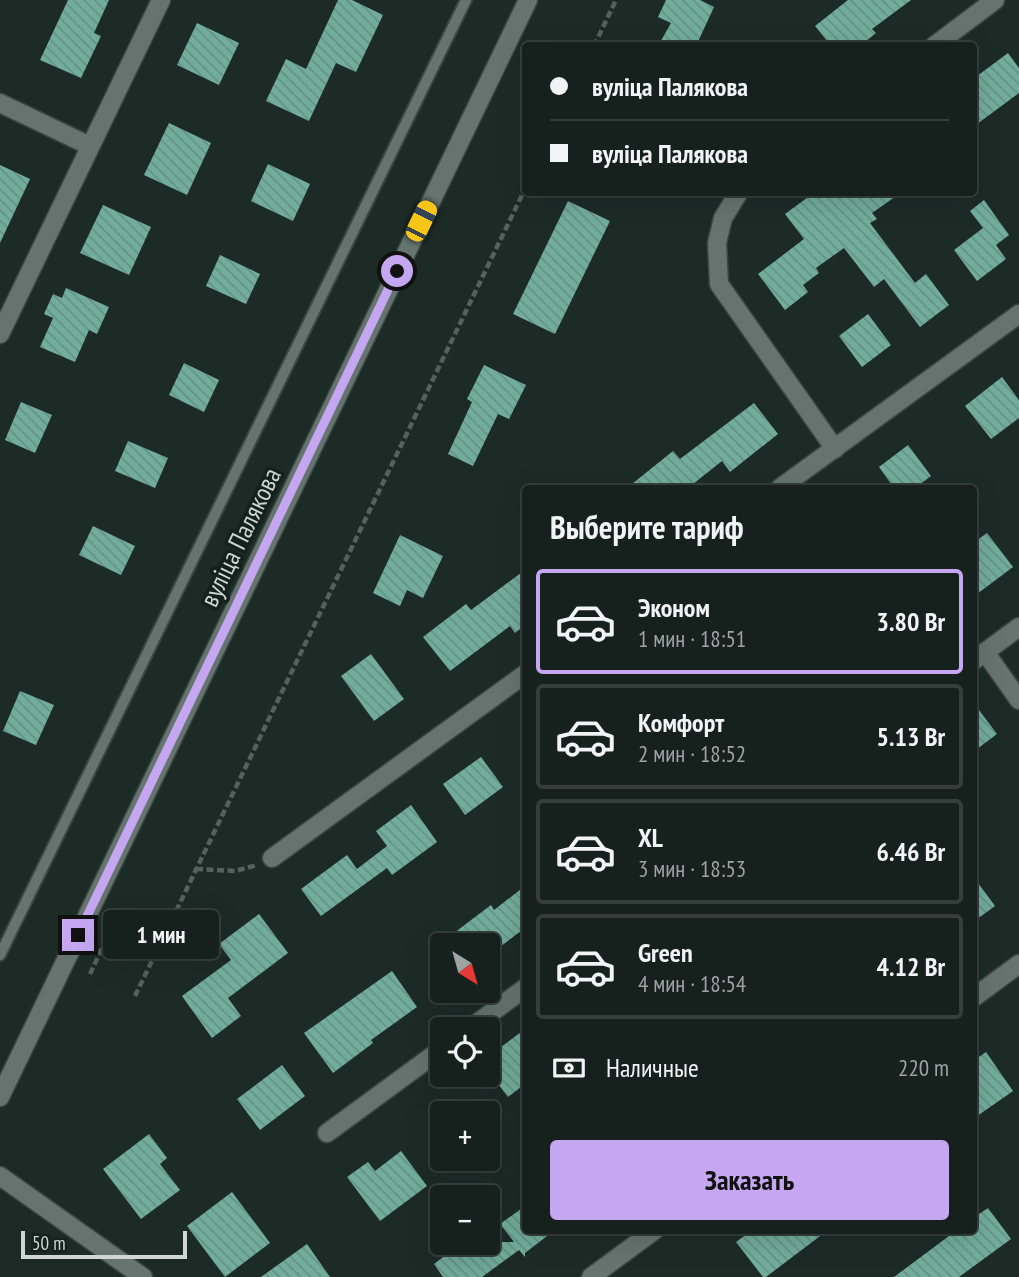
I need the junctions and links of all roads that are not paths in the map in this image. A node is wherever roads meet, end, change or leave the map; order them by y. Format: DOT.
graph roads {
  1 [pos="161,0"];
  2 [pos="466,0"];
  3 [pos="527,0"];
  4 [pos="995,0"];
  5 [pos="939,42"];
  6 [pos="0,103"];
  7 [pos="90,146"];
  8 [pos="737,196"];
  9 [pos="1019,314"];
  10 [pos="0,334"];
  11 [pos="835,449"];
  12 [pos="784,485"];
  13 [pos="1019,627"];
  14 [pos="979,657"];
  15 [pos="522,676"];
  16 [pos="1019,700"];
  17 [pos="272,858"];
  18 [pos="0,954"];
  19 [pos="1019,964"];
  20 [pos="522,990"];
  21 [pos="977,995"];
  22 [pos="485,1017"];
  23 [pos="430,1058"];
  24 [pos="0,1097"];
  25 [pos="327,1133"];
  26 [pos="0,1176"];
  27 [pos="650,1234"];
  28 [pos="139,1276"];
  29 [pos="591,1277"];
  1 -- 7 [label="street"];
  2 -- 18 [label="lane"];
  3 -- 24 [label="street, вуліца Палякова"];
  4 -- 5 [label="street"];
  6 -- 7 [label="street"];
  7 -- 10 [label="street"];
  8 -- 11 [label="street"];
  9 -- 11 [label="street"];
  11 -- 12 [label="street"];
  13 -- 14 [label="street"];
  14 -- 16 [label="street"];
  15 -- 17 [label="street"];
  19 -- 21 [label="street"];
  20 -- 22 [label="street"];
  23 -- 25 [label="street"];
  26 -- 28 [label="street"];
  27 -- 29 [label="street"];
}
